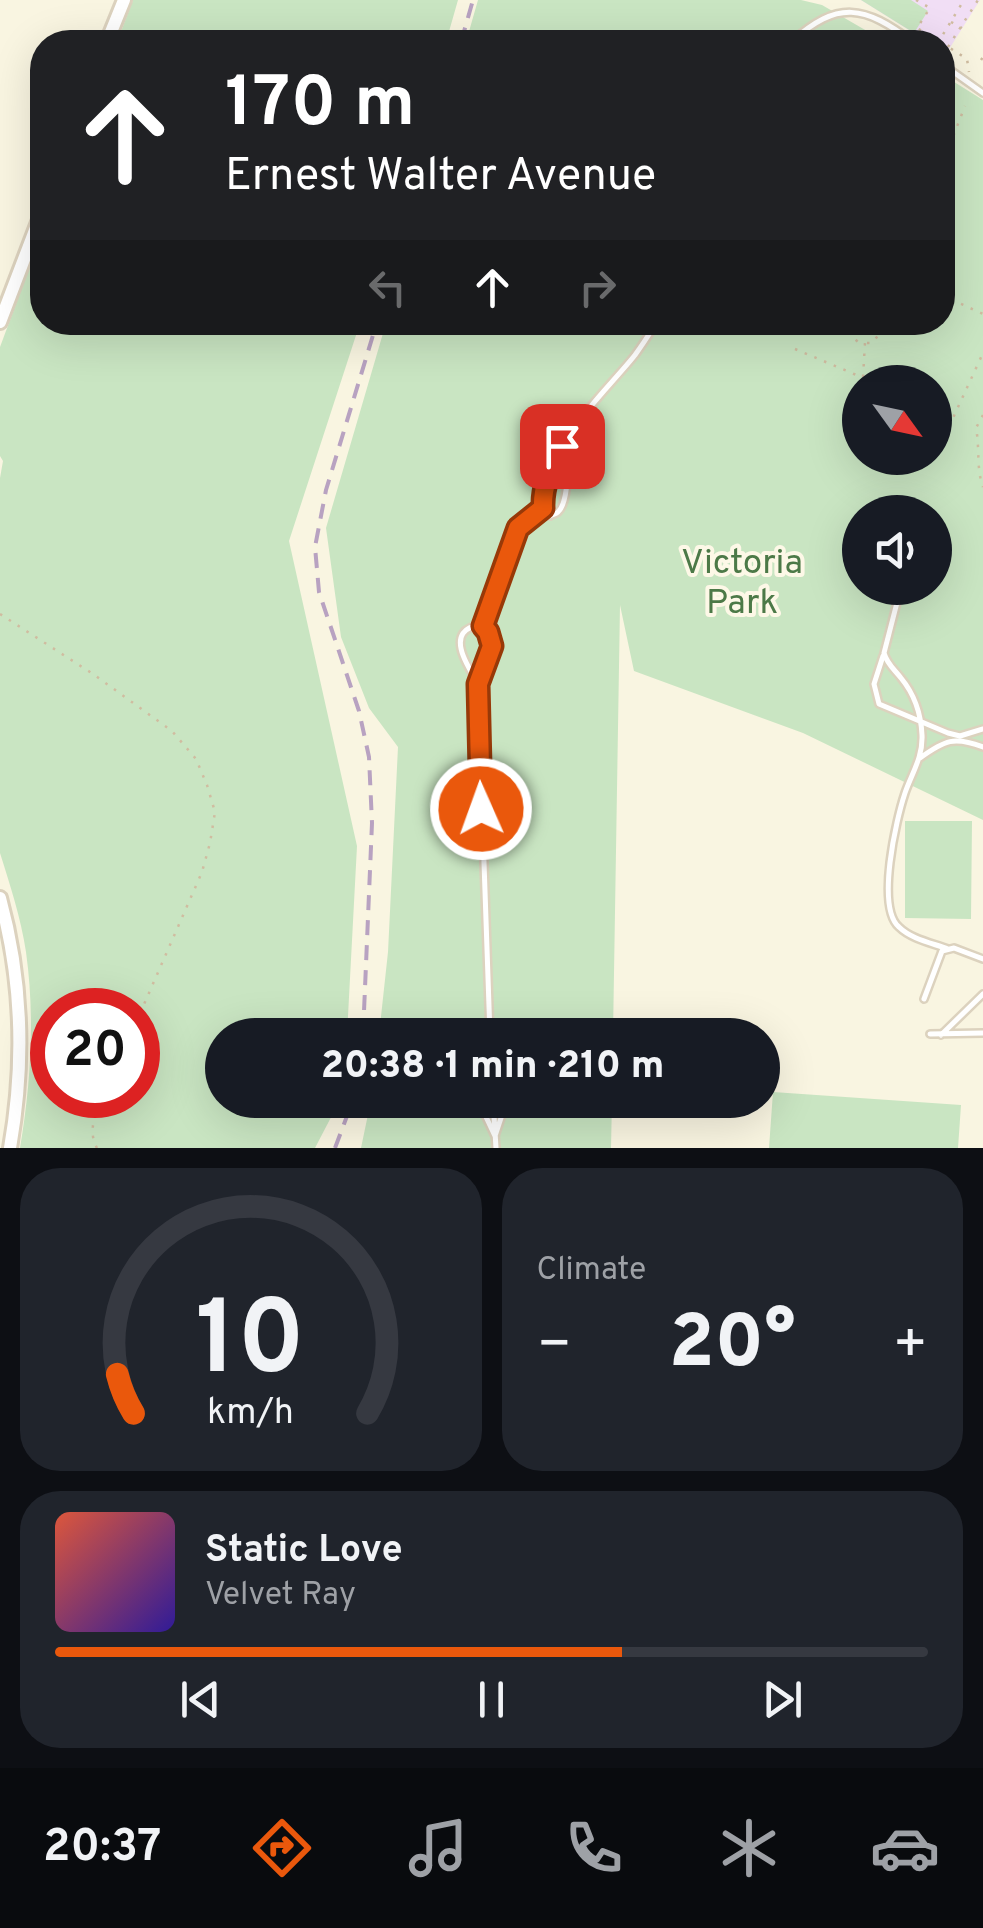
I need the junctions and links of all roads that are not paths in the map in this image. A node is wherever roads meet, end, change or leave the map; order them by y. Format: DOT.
graph roads {
  1 [pos="124,0"];
  2 [pos="112,30"];
  3 [pos="804,30"];
  4 [pos="895,30"];
  5 [pos="955,74"];
  6 [pos="983,93"];
  7 [pos="30,243"];
  8 [pos="0,322"];
  9 [pos="648,335"];
  10 [pos="556,456"];
  11 [pos="543,510"];
  12 [pos="896,605"];
  13 [pos="483,626"];
  14 [pos="884,654"];
  15 [pos="478,684"];
  16 [pos="920,722"];
  17 [pos="983,729"];
  18 [pos="983,747"];
  19 [pos="920,758"];
  20 [pos="0,898"];
  21 [pos="948,949"];
  22 [pos="983,959"];
  23 [pos="983,994"];
  24 [pos="924,999"];
  25 [pos="489,1018"];
  26 [pos="983,1033"];
  27 [pos="930,1034"];
  28 [pos="941,1035"];
  29 [pos="486,1118"];
  30 [pos="494,1118"];
  31 [pos="500,1118"];
  32 [pos="494,1136"];
  33 [pos="10,1148"];
  34 [pos="496,1148"];
  1 -- 2 [label="street"];
  3 -- 4 [label="lane"];
  5 -- 6 [label="lane"];
  7 -- 8 [label="street"];
  9 -- 10 [label="lane"];
  10 -- 11 [label="lane"];
  10 -- 11 [label="lane"];
  11 -- 13 [label="lane"];
  12 -- 14 [label="lane"];
  13 -- 15 [label="lane"];
  13 -- 15 [label="lane"];
  14 -- 16 [label="lane"];
  14 -- 16 [label="lane"];
  15 -- 25 [label="lane"];
  16 -- 17 [label="lane"];
  16 -- 19 [label="lane"];
  18 -- 19 [label="lane"];
  19 -- 21 [label="lane"];
  20 -- 33 [label="street"];
  21 -- 22 [label="lane"];
  21 -- 24 [label="lane"];
  23 -- 28 [label="lane"];
  26 -- 28 [label="lane"];
  27 -- 28 [label="lane"];
  29 -- 32 [label="lane"];
  30 -- 32 [label="lane"];
  31 -- 32 [label="lane"];
  32 -- 34 [label="lane"];
}
